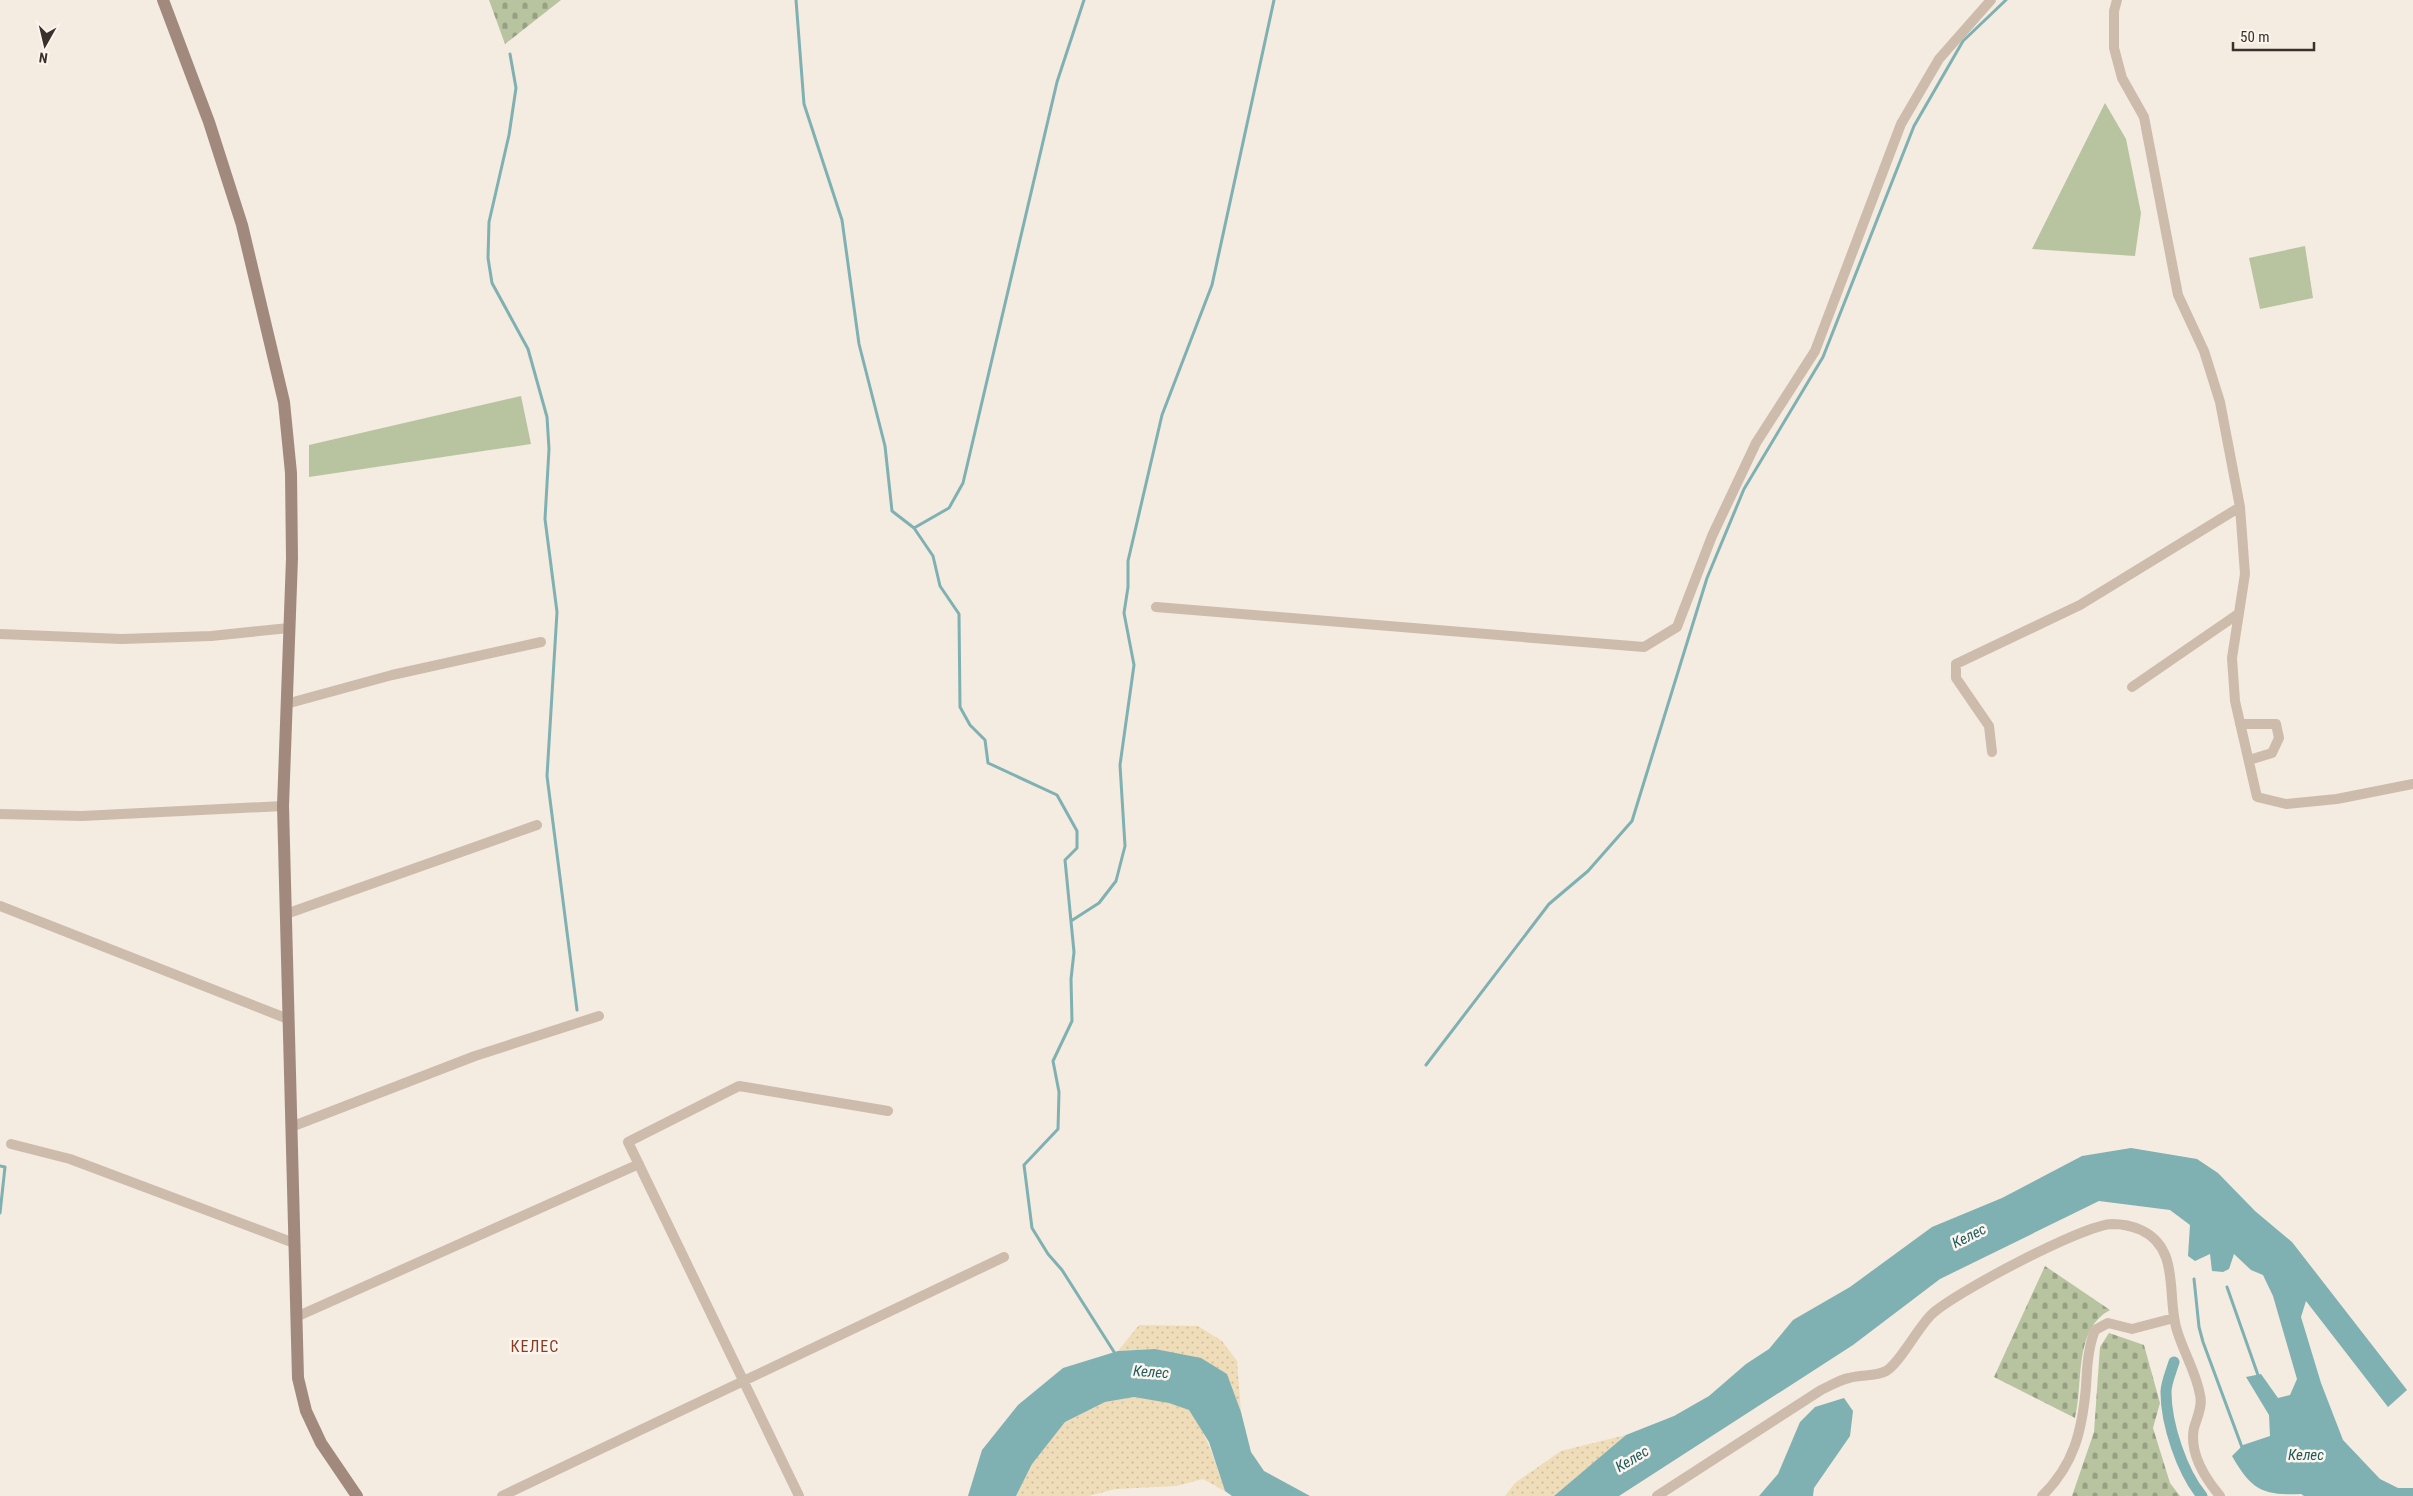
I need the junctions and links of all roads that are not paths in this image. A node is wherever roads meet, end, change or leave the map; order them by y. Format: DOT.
graph roads {
  1 [pos="163,0"];
  2 [pos="1991,0"];
  3 [pos="2117,0"];
  4 [pos="2240,507"];
  5 [pos="1156,607"];
  6 [pos="2238,614"];
  7 [pos="289,628"];
  8 [pos="0,634"];
  9 [pos="541,642"];
  10 [pos="2132,687"];
  11 [pos="286,704"];
  12 [pos="2240,724"];
  13 [pos="1992,752"];
  14 [pos="2249,760"];
  15 [pos="2413,784"];
  16 [pos="283,806"];
  17 [pos="0,814"];
  18 [pos="537,825"];
  19 [pos="0,906"];
  20 [pos="286,914"];
  21 [pos="599,1016"];
  22 [pos="288,1020"];
  23 [pos="888,1110"];
  24 [pos="291,1127"];
  25 [pos="11,1144"];
  26 [pos="639,1164"];
  27 [pos="294,1243"];
  28 [pos="1004,1257"];
  29 [pos="296,1317"];
  30 [pos="2174,1318"];
  31 [pos="743,1381"];
  32 [pos="357,1496"];
  33 [pos="502,1496"];
  34 [pos="799,1496"];
  35 [pos="1657,1496"];
  36 [pos="2042,1496"];
  37 [pos="2220,1496"];
  1 -- 7 [label="main road"];
  2 -- 5 [label="street"];
  3 -- 4 [label="street"];
  4 -- 6 [label="street"];
  4 -- 13 [label="street"];
  6 -- 10 [label="street"];
  6 -- 12 [label="street"];
  7 -- 8 [label="street"];
  7 -- 11 [label="main road"];
  9 -- 11 [label="street"];
  11 -- 16 [label="main road"];
  12 -- 14 [label="street"];
  12 -- 14 [label="street"];
  14 -- 15 [label="street"];
  16 -- 17 [label="street"];
  16 -- 20 [label="main road"];
  18 -- 20 [label="street"];
  19 -- 22 [label="street"];
  20 -- 22 [label="main road"];
  21 -- 24 [label="street"];
  22 -- 24 [label="main road"];
  23 -- 26 [label="street"];
  24 -- 27 [label="main road"];
  25 -- 27 [label="street"];
  26 -- 29 [label="street"];
  26 -- 31 [label="street"];
  27 -- 29 [label="main road"];
  28 -- 31 [label="street"];
  29 -- 32 [label="main road"];
  30 -- 35 [label="street"];
  30 -- 36 [label="street"];
  30 -- 37 [label="street"];
  31 -- 33 [label="street"];
  31 -- 34 [label="street"];
}
